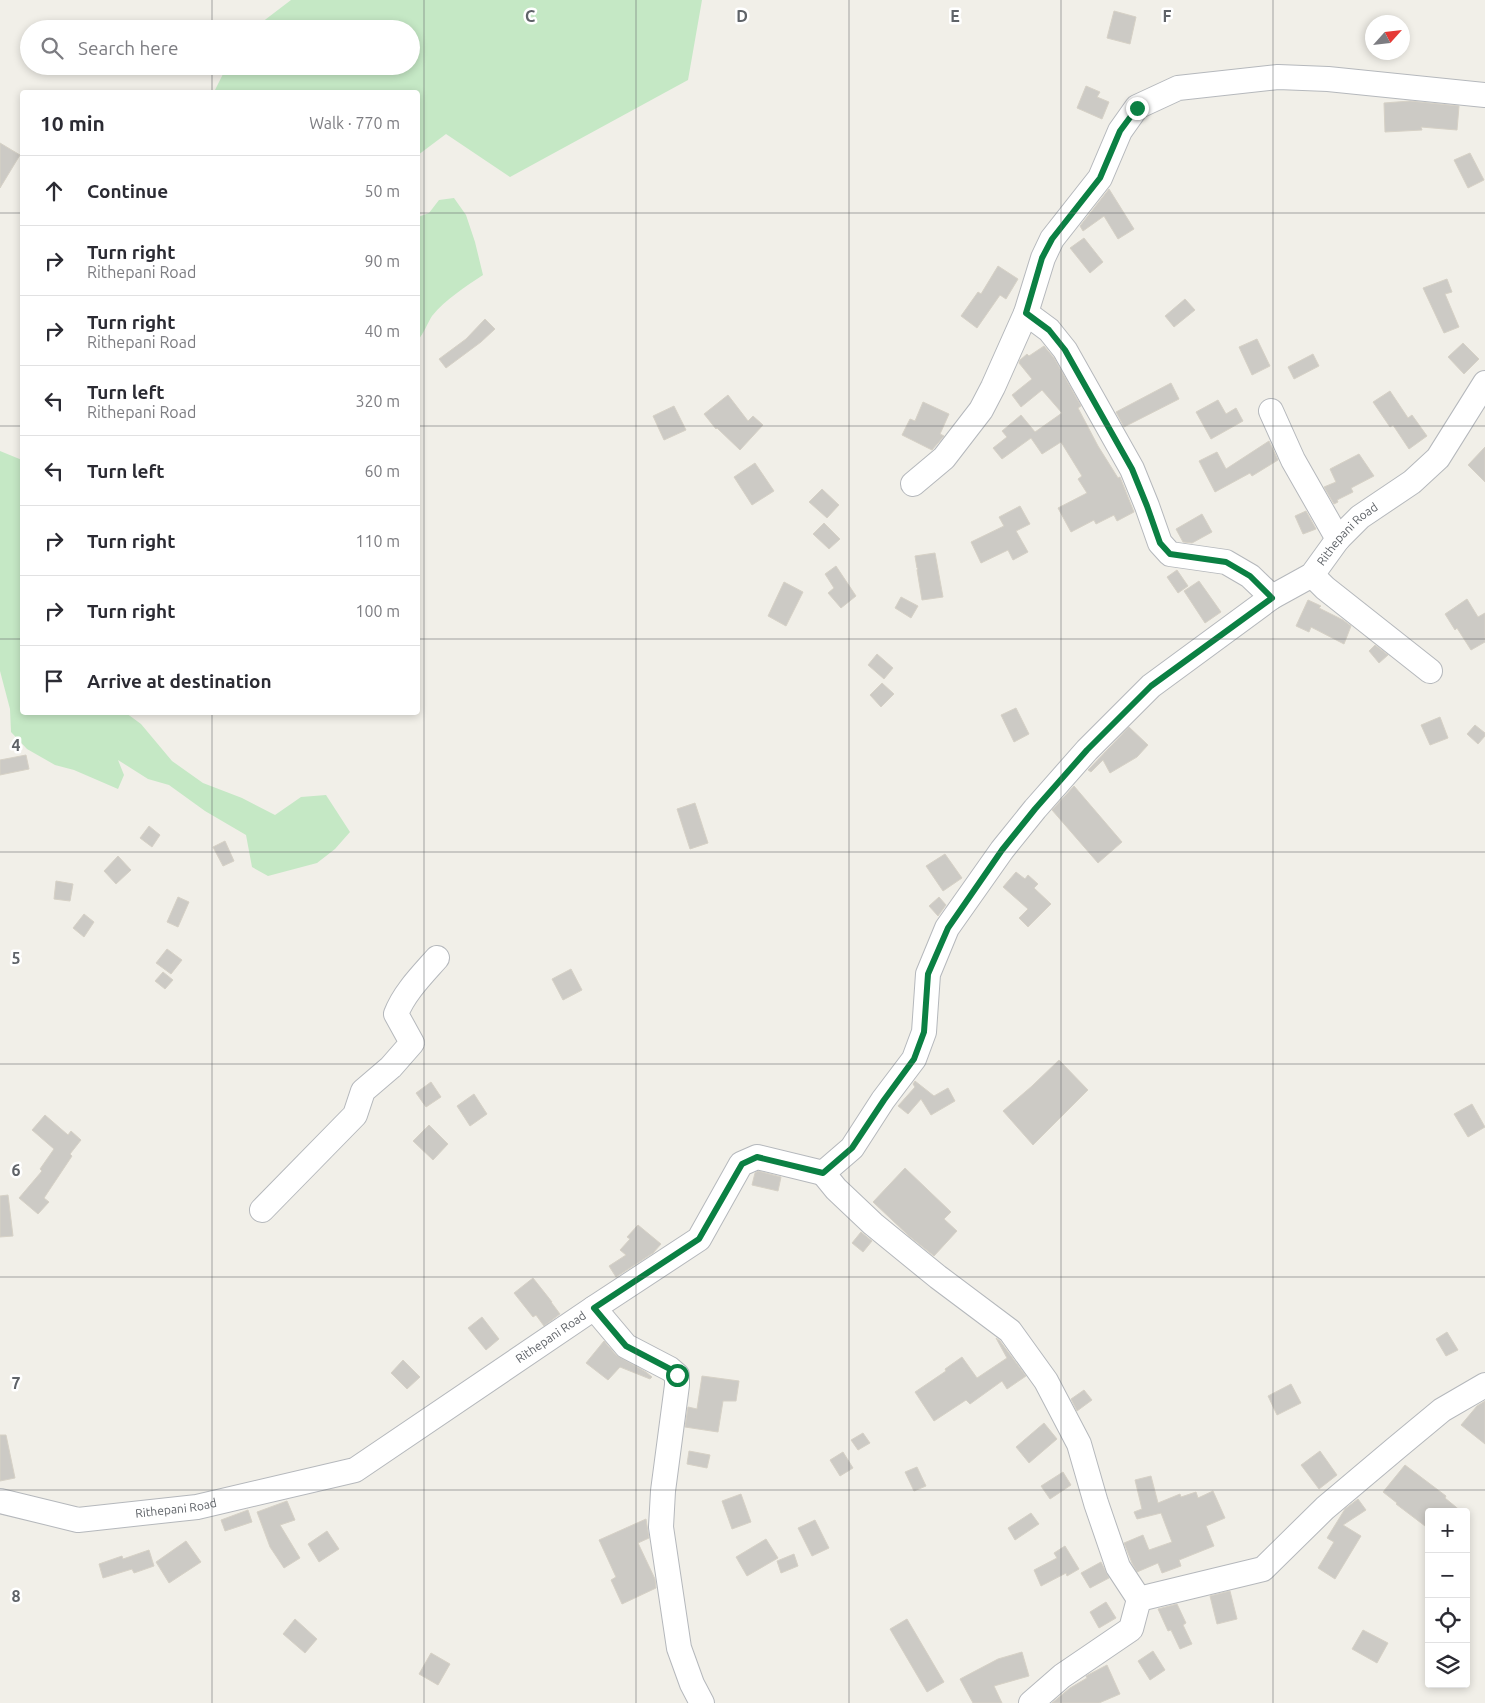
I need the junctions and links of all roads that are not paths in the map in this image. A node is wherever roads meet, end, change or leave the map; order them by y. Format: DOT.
graph roads {
  1 [pos="1485,95"];
  2 [pos="1026,313"];
  3 [pos="1485,383"];
  4 [pos="1271,411"];
  5 [pos="913,484"];
  6 [pos="1338,539"];
  7 [pos="1312,575"];
  8 [pos="1272,598"];
  9 [pos="1430,671"];
  10 [pos="437,958"];
  11 [pos="823,1173"];
  12 [pos="262,1210"];
  13 [pos="594,1308"];
  14 [pos="1485,1384"];
  15 [pos="0,1501"];
  16 [pos="1139,1599"];
  17 [pos="702,1703"];
  18 [pos="1031,1703"];
  1 -- 2 [label="street"];
  2 -- 5 [label="street"];
  2 -- 8 [label="street"];
  3 -- 6 [label="street, Rithepani Road"];
  4 -- 6 [label="street"];
  6 -- 7 [label="street, Rithepani Road"];
  7 -- 8 [label="street, Rithepani Road"];
  7 -- 9 [label="street"];
  8 -- 11 [label="street, Rithepani Road"];
  10 -- 12 [label="street"];
  11 -- 13 [label="street, Rithepani Road"];
  11 -- 16 [label="street"];
  13 -- 15 [label="street, Rithepani Road"];
  13 -- 17 [label="street"];
  14 -- 16 [label="street"];
  16 -- 18 [label="street"];
}
